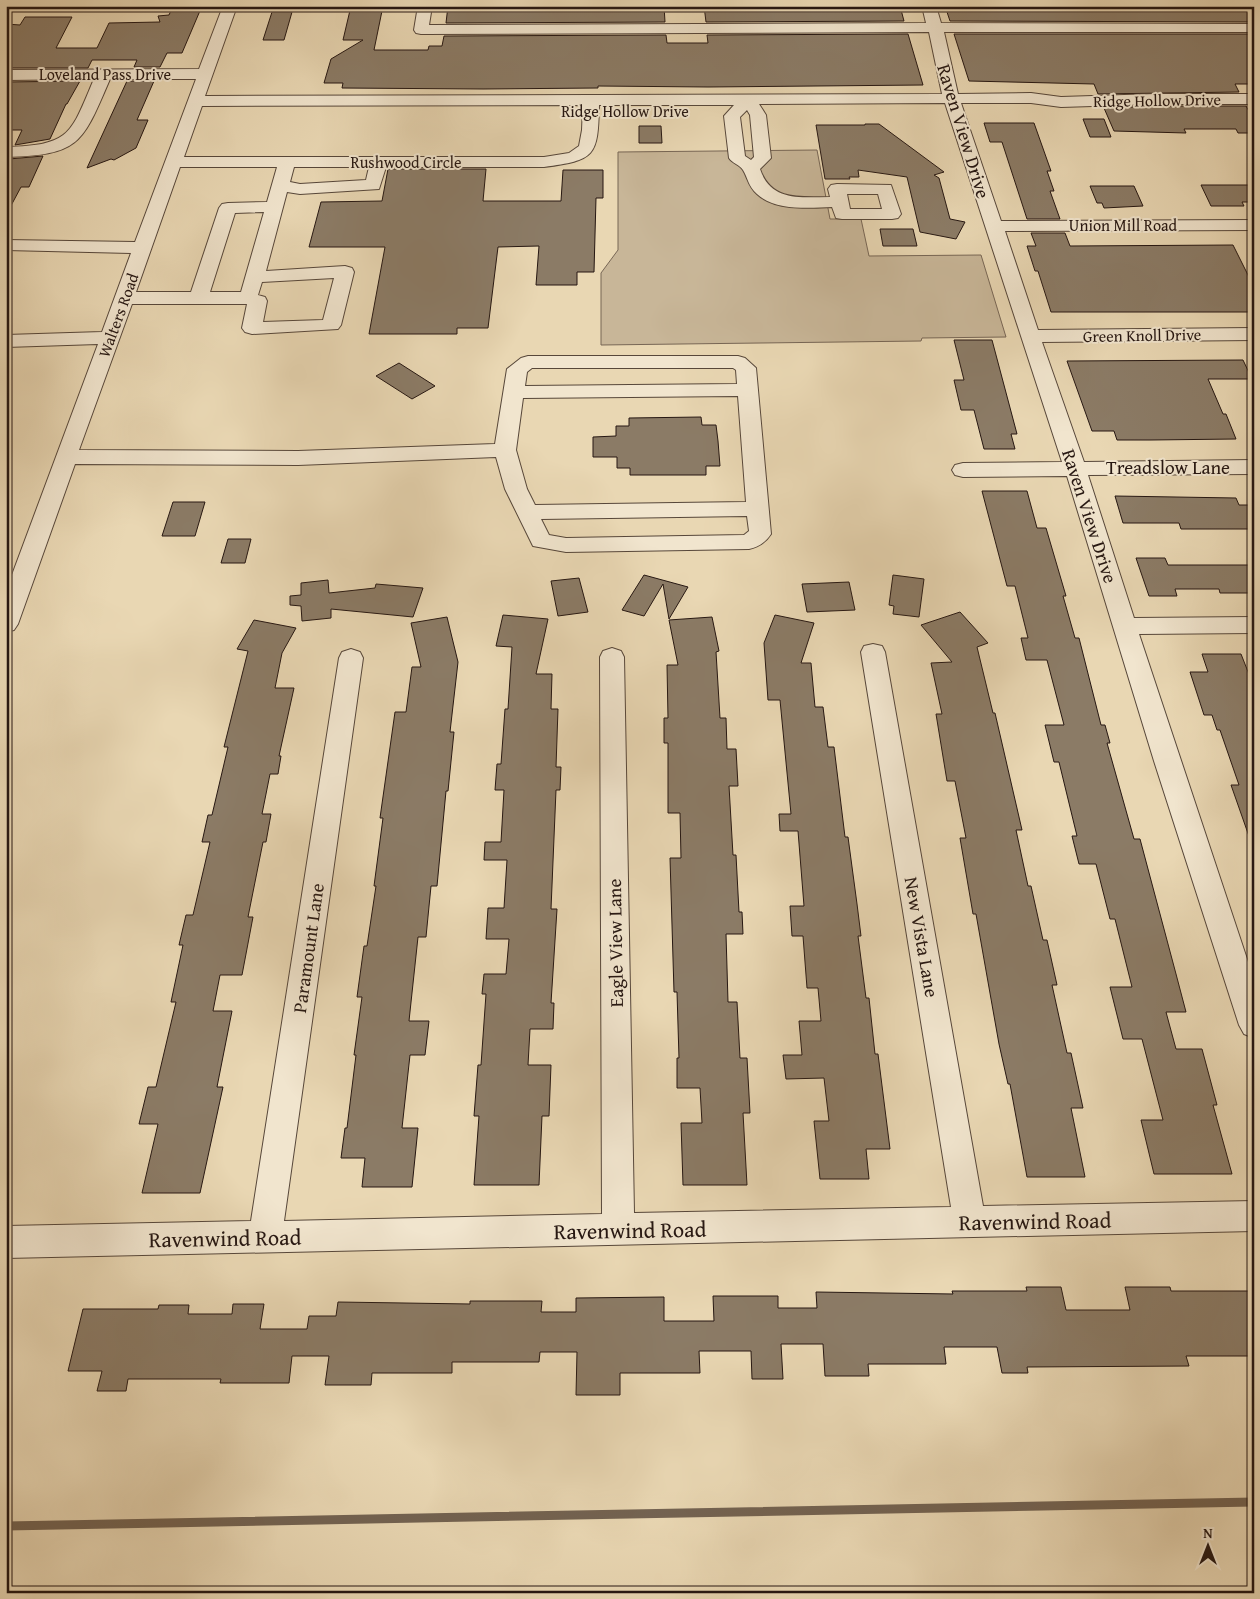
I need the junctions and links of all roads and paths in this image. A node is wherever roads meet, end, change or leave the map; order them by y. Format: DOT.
graph roads {
  1 [pos="230,6"];
  2 [pos="425,6"];
  3 [pos="932,16"];
  4 [pos="1254,28"];
  5 [pos="104,74"];
  6 [pos="205,74"];
  7 [pos="6,75"];
  8 [pos="1254,99"];
  9 [pos="953,103"];
  10 [pos="591,106"];
  11 [pos="746,106"];
  12 [pos="192,109"];
  13 [pos="6,152"];
  14 [pos="379,161"];
  15 [pos="173,162"];
  16 [pos="287,162"];
  17 [pos="751,168"];
  18 [pos="281,186"];
  19 [pos="839,202"];
  20 [pos="274,207"];
  21 [pos="1254,225"];
  22 [pos="993,226"];
  23 [pos="6,245"];
  24 [pos="142,248"];
  25 [pos="254,277"];
  26 [pos="124,298"];
  27 [pos="199,298"];
  28 [pos="248,298"];
  29 [pos="1254,334"];
  30 [pos="1030,336"];
  31 [pos="109,338"];
  32 [pos="6,341"];
  33 [pos="748,390"];
  34 [pos="513,392"];
  35 [pos="505,450"];
  36 [pos="67,457"];
  37 [pos="1254,467"];
  38 [pos="1075,468"];
  39 [pos="963,470"];
  40 [pos="758,509"];
  41 [pos="527,512"];
  42 [pos="6,624"];
  43 [pos="1254,625"];
  44 [pos="1125,626"];
  45 [pos="873,652"];
  46 [pos="612,657"];
  47 [pos="351,658"];
  48 [pos="1254,1025"];
  49 [pos="1254,1216"];
  50 [pos="970,1223"];
  51 [pos="618,1230"];
  52 [pos="265,1237"];
  53 [pos="6,1242"];
  1 -- 6 [label="street, Walters Road"];
  2 -- 3 [label="street"];
  3 -- 4 [label="street"];
  3 -- 9 [label="street, Raven View Drive"];
  5 -- 6 [label="street, Loveland Pass Drive"];
  5 -- 7 [label="street, Loveland Pass Drive"];
  5 -- 13 [label="street"];
  6 -- 12 [label="street, Walters Road"];
  8 -- 9 [label="street, Ridge Hollow Drive"];
  9 -- 11 [label="street, Ridge Hollow Drive"];
  9 -- 22 [label="street, Raven View Drive"];
  10 -- 11 [label="street, Ridge Hollow Drive"];
  10 -- 12 [label="street, Ridge Hollow Drive"];
  10 -- 14 [label="street, Rushwood Circle"];
  11 -- 17 [label="street"];
  11 -- 17 [label="street"];
  12 -- 15 [label="street, Walters Road"];
  14 -- 16 [label="street, Rushwood Circle"];
  14 -- 18 [label="street"];
  15 -- 16 [label="street, Rushwood Circle"];
  15 -- 24 [label="street, Walters Road"];
  16 -- 18 [label="street"];
  17 -- 19 [label="street"];
  18 -- 20 [label="street"];
  20 -- 25 [label="street"];
  20 -- 27 [label="street"];
  21 -- 22 [label="street, Union Mill Road"];
  22 -- 30 [label="street, Raven View Drive"];
  23 -- 24 [label="street"];
  24 -- 26 [label="street, Walters Road"];
  25 -- 28 [label="street"];
  25 -- 28 [label="street"];
  26 -- 27 [label="street"];
  26 -- 31 [label="street, Walters Road"];
  27 -- 28 [label="street"];
  29 -- 30 [label="street, Green Knoll Drive"];
  30 -- 38 [label="street, Raven View Drive"];
  31 -- 32 [label="street"];
  31 -- 36 [label="street, Walters Road"];
  33 -- 34 [label="street"];
  33 -- 34 [label="street"];
  33 -- 40 [label="street"];
  34 -- 35 [label="street"];
  35 -- 36 [label="street"];
  35 -- 41 [label="street"];
  36 -- 42 [label="street, Walters Road"];
  37 -- 38 [label="street, Treadslow Lane"];
  38 -- 39 [label="street, Treadslow Lane"];
  38 -- 44 [label="street, Raven View Drive"];
  40 -- 41 [label="street"];
  40 -- 41 [label="street"];
  43 -- 44 [label="street"];
  44 -- 48 [label="street, Raven View Drive"];
  45 -- 50 [label="street, New Vista Lane"];
  46 -- 51 [label="street, Eagle View Lane"];
  47 -- 52 [label="street, Paramount Lane"];
  49 -- 50 [label="street, Ravenwind Road"];
  50 -- 51 [label="street, Ravenwind Road"];
  51 -- 52 [label="street, Ravenwind Road"];
  52 -- 53 [label="street, Ravenwind Road"];
}
